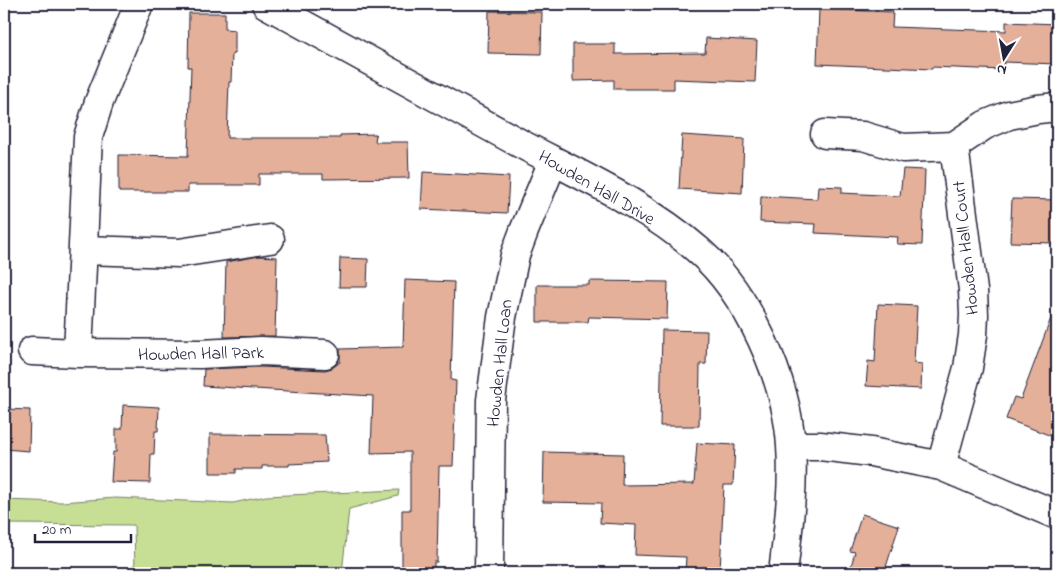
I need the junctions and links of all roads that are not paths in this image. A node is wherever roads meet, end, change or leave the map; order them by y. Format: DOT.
graph roads {
  1 [pos="139,4"];
  2 [pos="266,4"];
  3 [pos="1057,107"];
  4 [pos="825,134"];
  5 [pos="954,146"];
  6 [pos="553,161"];
  7 [pos="270,239"];
  8 [pos="83,250"];
  9 [pos="32,351"];
  10 [pos="78,353"];
  11 [pos="325,354"];
  12 [pos="791,446"];
  13 [pos="941,466"];
  14 [pos="1057,514"];
  15 [pos="489,573"];
  16 [pos="783,573"];
  1 -- 8 [label="street"];
  2 -- 6 [label="street, Howden Hall Drive"];
  3 -- 5 [label="street"];
  4 -- 5 [label="street"];
  5 -- 13 [label="street, Howden Hall Court"];
  6 -- 12 [label="street, Howden Hall Drive"];
  6 -- 15 [label="street, Howden Hall Loan"];
  7 -- 8 [label="street"];
  8 -- 10 [label="street"];
  9 -- 10 [label="street, Howden Hall Park"];
  10 -- 11 [label="street, Howden Hall Park"];
  12 -- 13 [label="street"];
  12 -- 16 [label="street, Howden Hall Drive"];
  13 -- 14 [label="street"];
}
